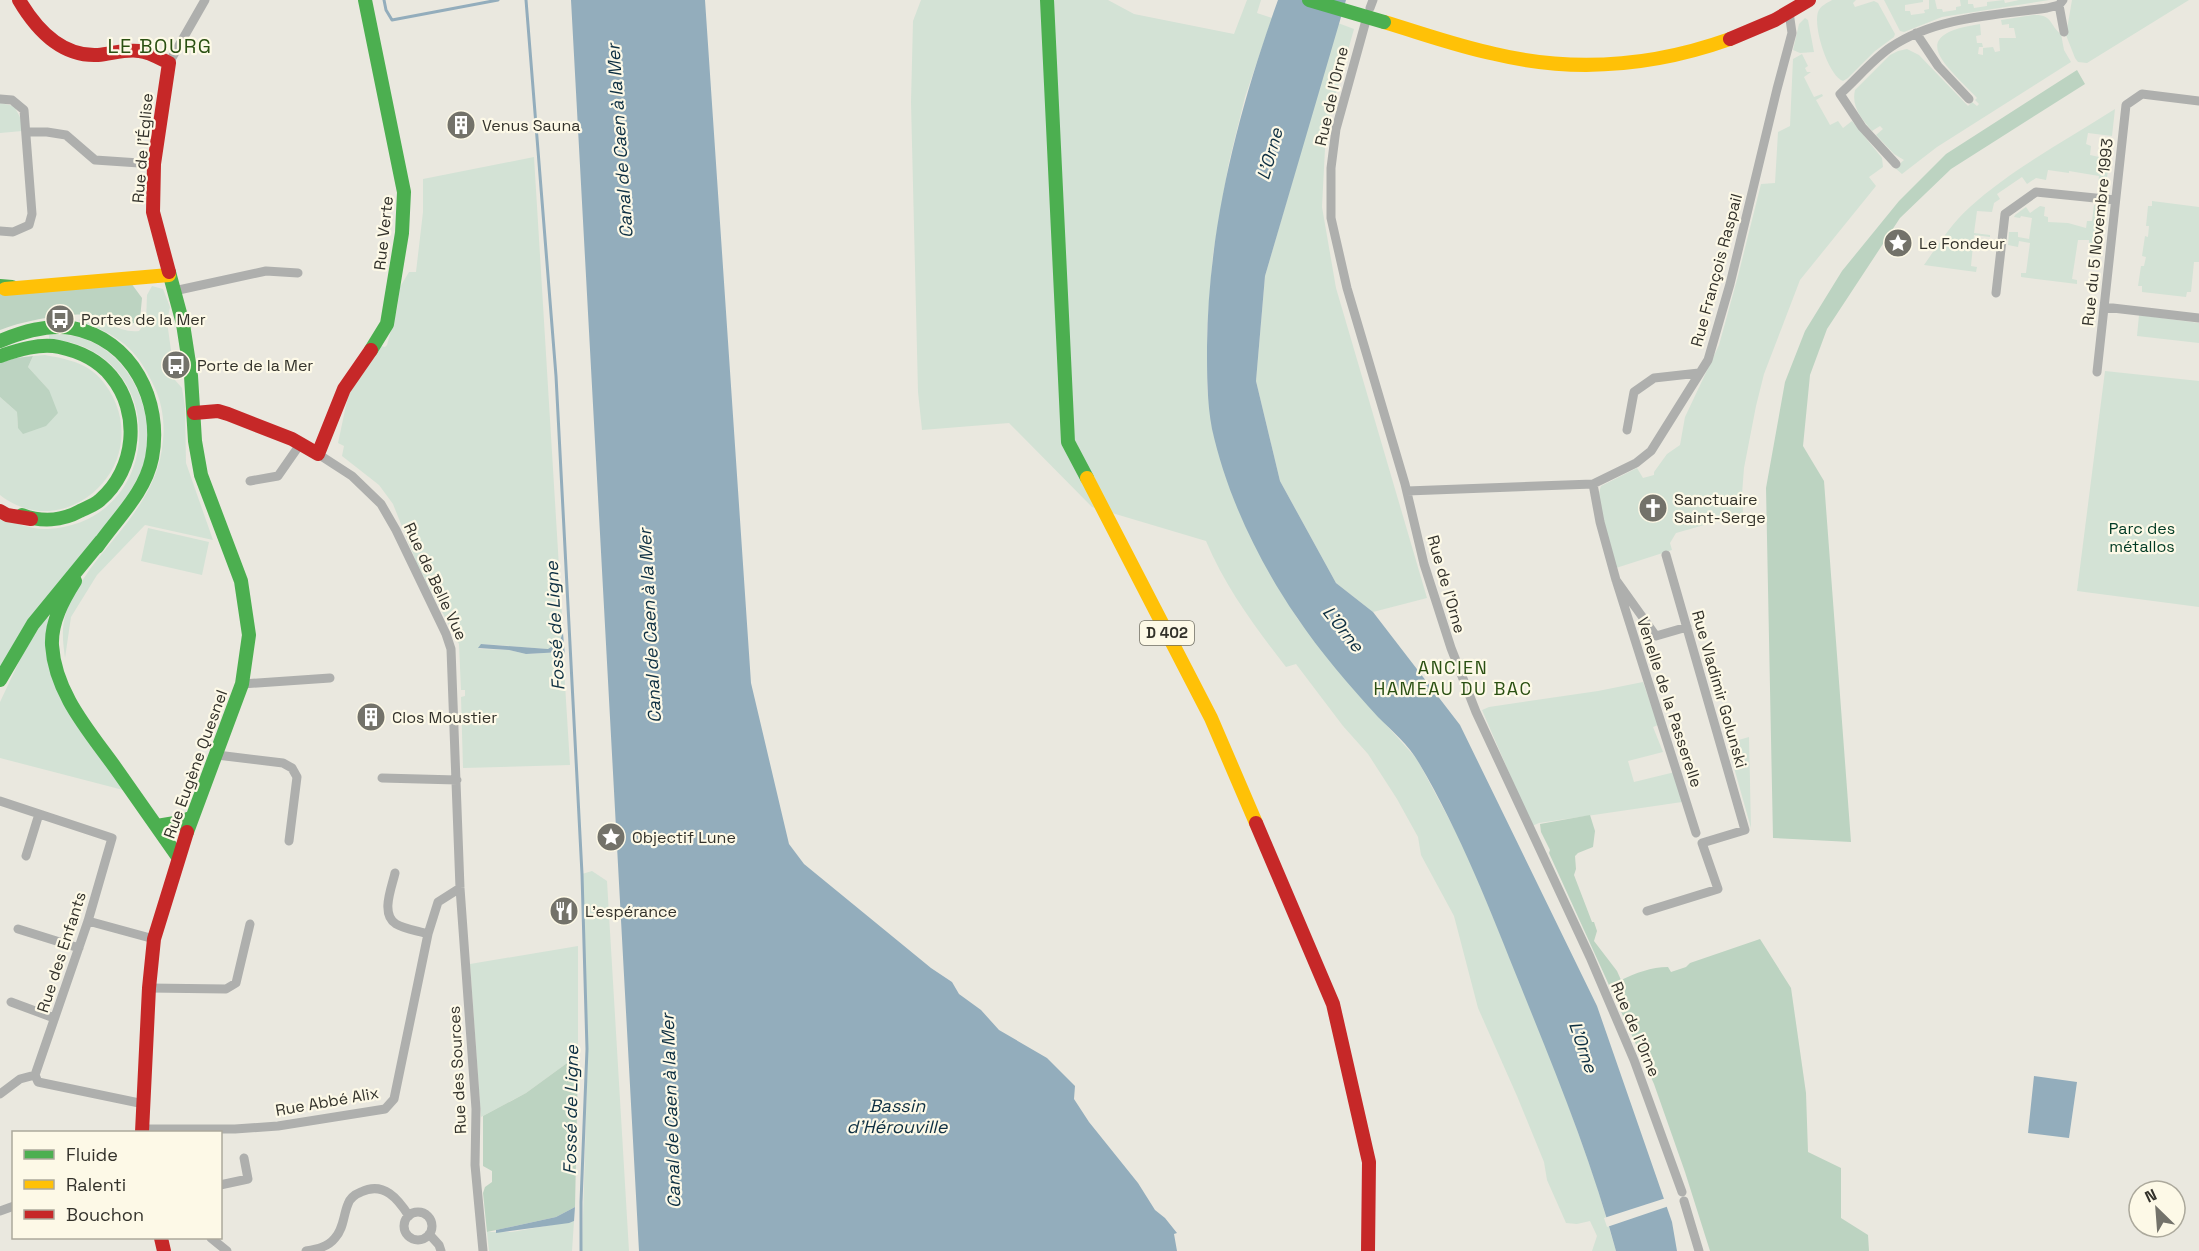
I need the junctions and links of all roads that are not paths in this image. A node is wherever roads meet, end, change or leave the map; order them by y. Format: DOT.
graph roads {
  1 [pos="19,0"];
  2 [pos="205,0"];
  3 [pos="365,0"];
  4 [pos="1047,0"];
  5 [pos="1309,0"];
  6 [pos="1809,0"];
  7 [pos="2061,2"];
  8 [pos="1789,12"];
  9 [pos="1365,24"];
  10 [pos="2064,32"];
  11 [pos="1916,33"];
  12 [pos="169,63"];
  13 [pos="0,99"];
  14 [pos="1970,99"];
  15 [pos="2199,100"];
  16 [pos="27,132"];
  17 [pos="154,164"];
  18 [pos="1896,164"];
  19 [pos="2115,200"];
  20 [pos="0,231"];
  21 [pos="298,273"];
  22 [pos="169,275"];
  23 [pos="4,288"];
  24 [pos="174,291"];
  25 [pos="1996,293"];
  26 [pos="2104,307"];
  27 [pos="2199,318"];
  28 [pos="0,341"];
  29 [pos="0,356"];
  30 [pos="2097,372"];
  31 [pos="1699,373"];
  32 [pos="194,413"];
  33 [pos="1627,430"];
  34 [pos="301,443"];
  35 [pos="318,454"];
  36 [pos="250,481"];
  37 [pos="1593,484"];
  38 [pos="1407,491"];
  39 [pos="0,503"];
  40 [pos="0,511"];
  41 [pos="32,519"];
  42 [pos="101,541"];
  43 [pos="1666,555"];
  44 [pos="1616,580"];
  45 [pos="1687,627"];
  46 [pos="330,678"];
  47 [pos="0,680"];
  48 [pos="242,684"];
  49 [pos="217,755"];
  50 [pos="382,778"];
  51 [pos="457,780"];
  52 [pos="0,801"];
  53 [pos="39,814"];
  54 [pos="192,817"];
  55 [pos="157,826"];
  56 [pos="1696,833"];
  57 [pos="289,841"];
  58 [pos="26,856"];
  59 [pos="178,858"];
  60 [pos="395,873"];
  61 [pos="460,888"];
  62 [pos="1647,911"];
  63 [pos="88,921"];
  64 [pos="250,924"];
  65 [pos="18,929"];
  66 [pos="428,934"];
  67 [pos="154,939"];
  68 [pos="78,948"];
  69 [pos="149,988"];
  70 [pos="10,1002"];
  71 [pos="54,1018"];
  72 [pos="34,1075"];
  73 [pos="0,1094"];
  74 [pos="144,1104"];
  75 [pos="142,1131"];
  76 [pos="244,1158"];
  77 [pos="222,1185"];
  78 [pos="12,1206"];
  79 [pos="0,1211"];
  80 [pos="409,1216"];
  81 [pos="429,1234"];
  82 [pos="212,1239"];
  83 [pos="226,1251"];
  84 [pos="306,1251"];
  85 [pos="441,1251"];
  86 [pos="483,1251"];
  87 [pos="1368,1251"];
  88 [pos="1699,1251"];
  1 -- 12 [label="main road"];
  2 -- 12 [label="street, Rue de l'Église"];
  3 -- 35 [label="main road, Rue Verte"];
  4 -- 87 [label="main road, D 402"];
  5 -- 8 [label="main road, bridge"];
  6 -- 8 [label="main road"];
  7 -- 10 [label="street"];
  7 -- 11 [label="street"];
  8 -- 31 [label="street, Rue François Raspail"];
  9 -- 38 [label="street, Rue de l'Orne"];
  11 -- 14 [label="street"];
  11 -- 18 [label="street"];
  12 -- 17 [label="main road, Rue de l'Église"];
  13 -- 16 [label="street"];
  15 -- 19 [label="street, Rue du 5 Novembre 1993"];
  16 -- 17 [label="street"];
  16 -- 20 [label="street"];
  17 -- 22 [label="main road, Rue de l'Église"];
  19 -- 25 [label="street"];
  19 -- 26 [label="street, Rue du 5 Novembre 1993"];
  21 -- 24 [label="street"];
  22 -- 23 [label="main road"];
  22 -- 24 [label="main road, Rue de l'Église"];
  24 -- 32 [label="main road, Rue de l'Église"];
  26 -- 27 [label="street"];
  26 -- 30 [label="street, Rue du 5 Novembre 1993"];
  28 -- 42 [label="main road"];
  29 -- 41 [label="main road"];
  31 -- 33 [label="street"];
  31 -- 37 [label="street, Rue François Raspail"];
  32 -- 34 [label="main road, Rue de Belle Vue"];
  32 -- 48 [label="main road, Rue Eugène Quesnel"];
  34 -- 35 [label="main road, Rue de Belle Vue"];
  34 -- 36 [label="street"];
  35 -- 51 [label="street, Rue de Belle Vue"];
  37 -- 38 [label="street, Rue François Raspail"];
  37 -- 44 [label="street, Venelle de la Passerelle"];
  38 -- 88 [label="street, Rue de l'Orne"];
  39 -- 41 [label="main road"];
  40 -- 41 [label="main road"];
  42 -- 47 [label="main road"];
  42 -- 55 [label="main road"];
  43 -- 45 [label="street, Rue Vladimir Golunski"];
  44 -- 45 [label="street, Venelle de la Passerelle"];
  44 -- 56 [label="street, Venelle de la Passerelle"];
  45 -- 62 [label="street, Rue Vladimir Golunski"];
  46 -- 48 [label="street"];
  48 -- 49 [label="main road, Rue Eugène Quesnel"];
  49 -- 54 [label="main road, Rue Eugène Quesnel"];
  49 -- 57 [label="street"];
  50 -- 51 [label="street"];
  51 -- 61 [label="street, Rue de Belle Vue"];
  52 -- 53 [label="street"];
  53 -- 58 [label="street"];
  53 -- 63 [label="street, Rue des Enfants"];
  54 -- 55 [label="main road"];
  54 -- 59 [label="main road, Rue Eugène Quesnel"];
  55 -- 59 [label="main road"];
  59 -- 67 [label="main road, Rue Eugène Quesnel"];
  60 -- 66 [label="street"];
  61 -- 66 [label="street, Rue Abbé Alix"];
  61 -- 86 [label="street, Rue des Sources"];
  63 -- 67 [label="street"];
  63 -- 68 [label="street, Rue des Enfants"];
  64 -- 69 [label="street"];
  65 -- 68 [label="street"];
  66 -- 75 [label="street, Rue Abbé Alix"];
  67 -- 69 [label="main road, Rue Eugène Quesnel"];
  68 -- 71 [label="street, Rue des Enfants"];
  69 -- 74 [label="main road, Rue Eugène Quesnel"];
  70 -- 71 [label="street"];
  71 -- 72 [label="street, Rue des Enfants"];
  72 -- 73 [label="street"];
  72 -- 74 [label="street"];
  74 -- 75 [label="main road, Rue Eugène Quesnel"];
  76 -- 77 [label="street"];
  78 -- 79 [label="street"];
  80 -- 81 [label="street"];
  80 -- 81 [label="street"];
  80 -- 84 [label="street"];
  81 -- 85 [label="street"];
  82 -- 83 [label="street"];
}
